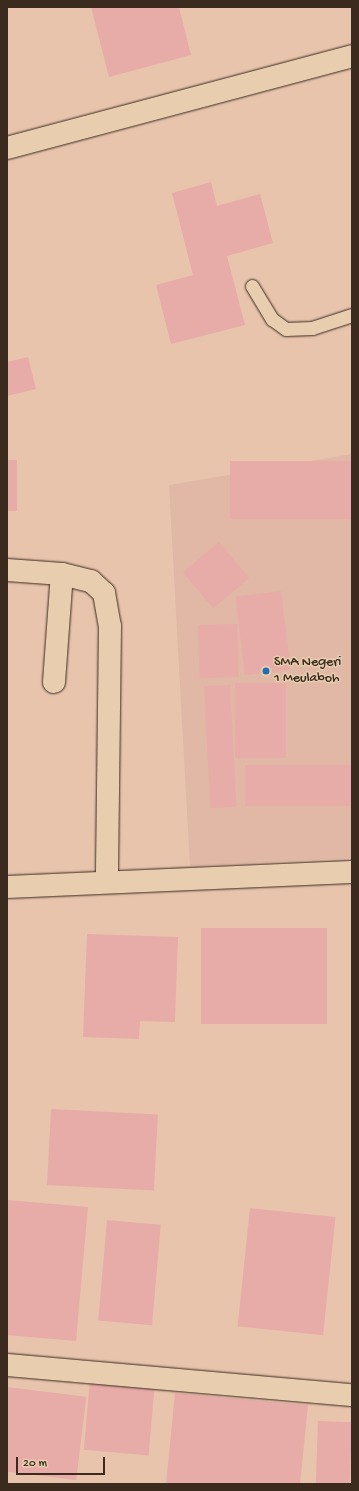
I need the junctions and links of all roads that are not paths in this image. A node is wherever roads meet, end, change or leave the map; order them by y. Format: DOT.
graph roads {
  1 [pos="352,56"];
  2 [pos="7,148"];
  3 [pos="252,286"];
  4 [pos="352,315"];
  5 [pos="7,570"];
  6 [pos="62,574"];
  7 [pos="54,682"];
  8 [pos="352,872"];
  9 [pos="107,881"];
  10 [pos="7,887"];
  11 [pos="7,1365"];
  12 [pos="352,1394"];
  1 -- 2 [label="main road"];
  3 -- 4 [label="lane"];
  5 -- 6 [label="main road"];
  6 -- 7 [label="main road"];
  6 -- 9 [label="main road"];
  8 -- 9 [label="main road"];
  9 -- 10 [label="main road"];
  11 -- 12 [label="main road"];
}
